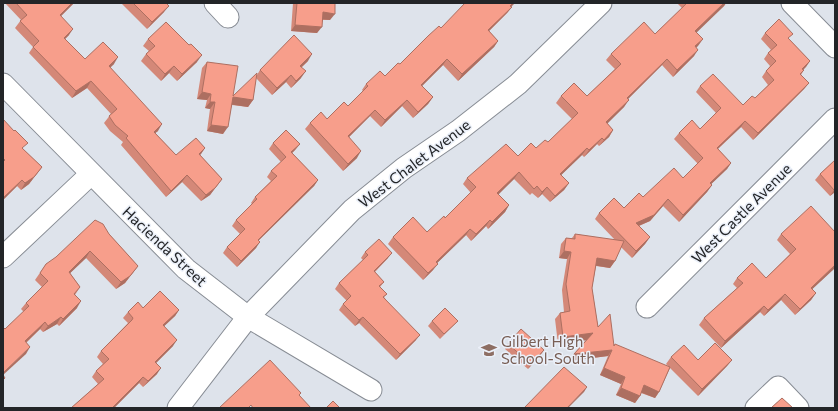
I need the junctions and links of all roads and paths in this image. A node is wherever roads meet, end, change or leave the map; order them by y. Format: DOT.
graph roads {
  1 [pos="601,3"];
  2 [pos="792,3"];
  3 [pos="835,47"];
  4 [pos="3,84"];
  5 [pos="835,119"];
  6 [pos="91,174"];
  7 [pos="3,257"];
  8 [pos="647,306"];
  9 [pos="248,317"];
  10 [pos="371,390"];
  11 [pos="178,408"];
  12 [pos="756,408"];
  13 [pos="798,408"];
  1 -- 9 [label="street, West Chalet Avenue"];
  2 -- 3 [label="street"];
  4 -- 6 [label="street, Hacienda Street"];
  5 -- 8 [label="street, West Castle Avenue"];
  6 -- 7 [label="street"];
  6 -- 9 [label="street, Hacienda Street"];
  9 -- 10 [label="street, Hacienda Street"];
  9 -- 11 [label="street, West Chalet Avenue"];
  12 -- 13 [label="street"];
}
